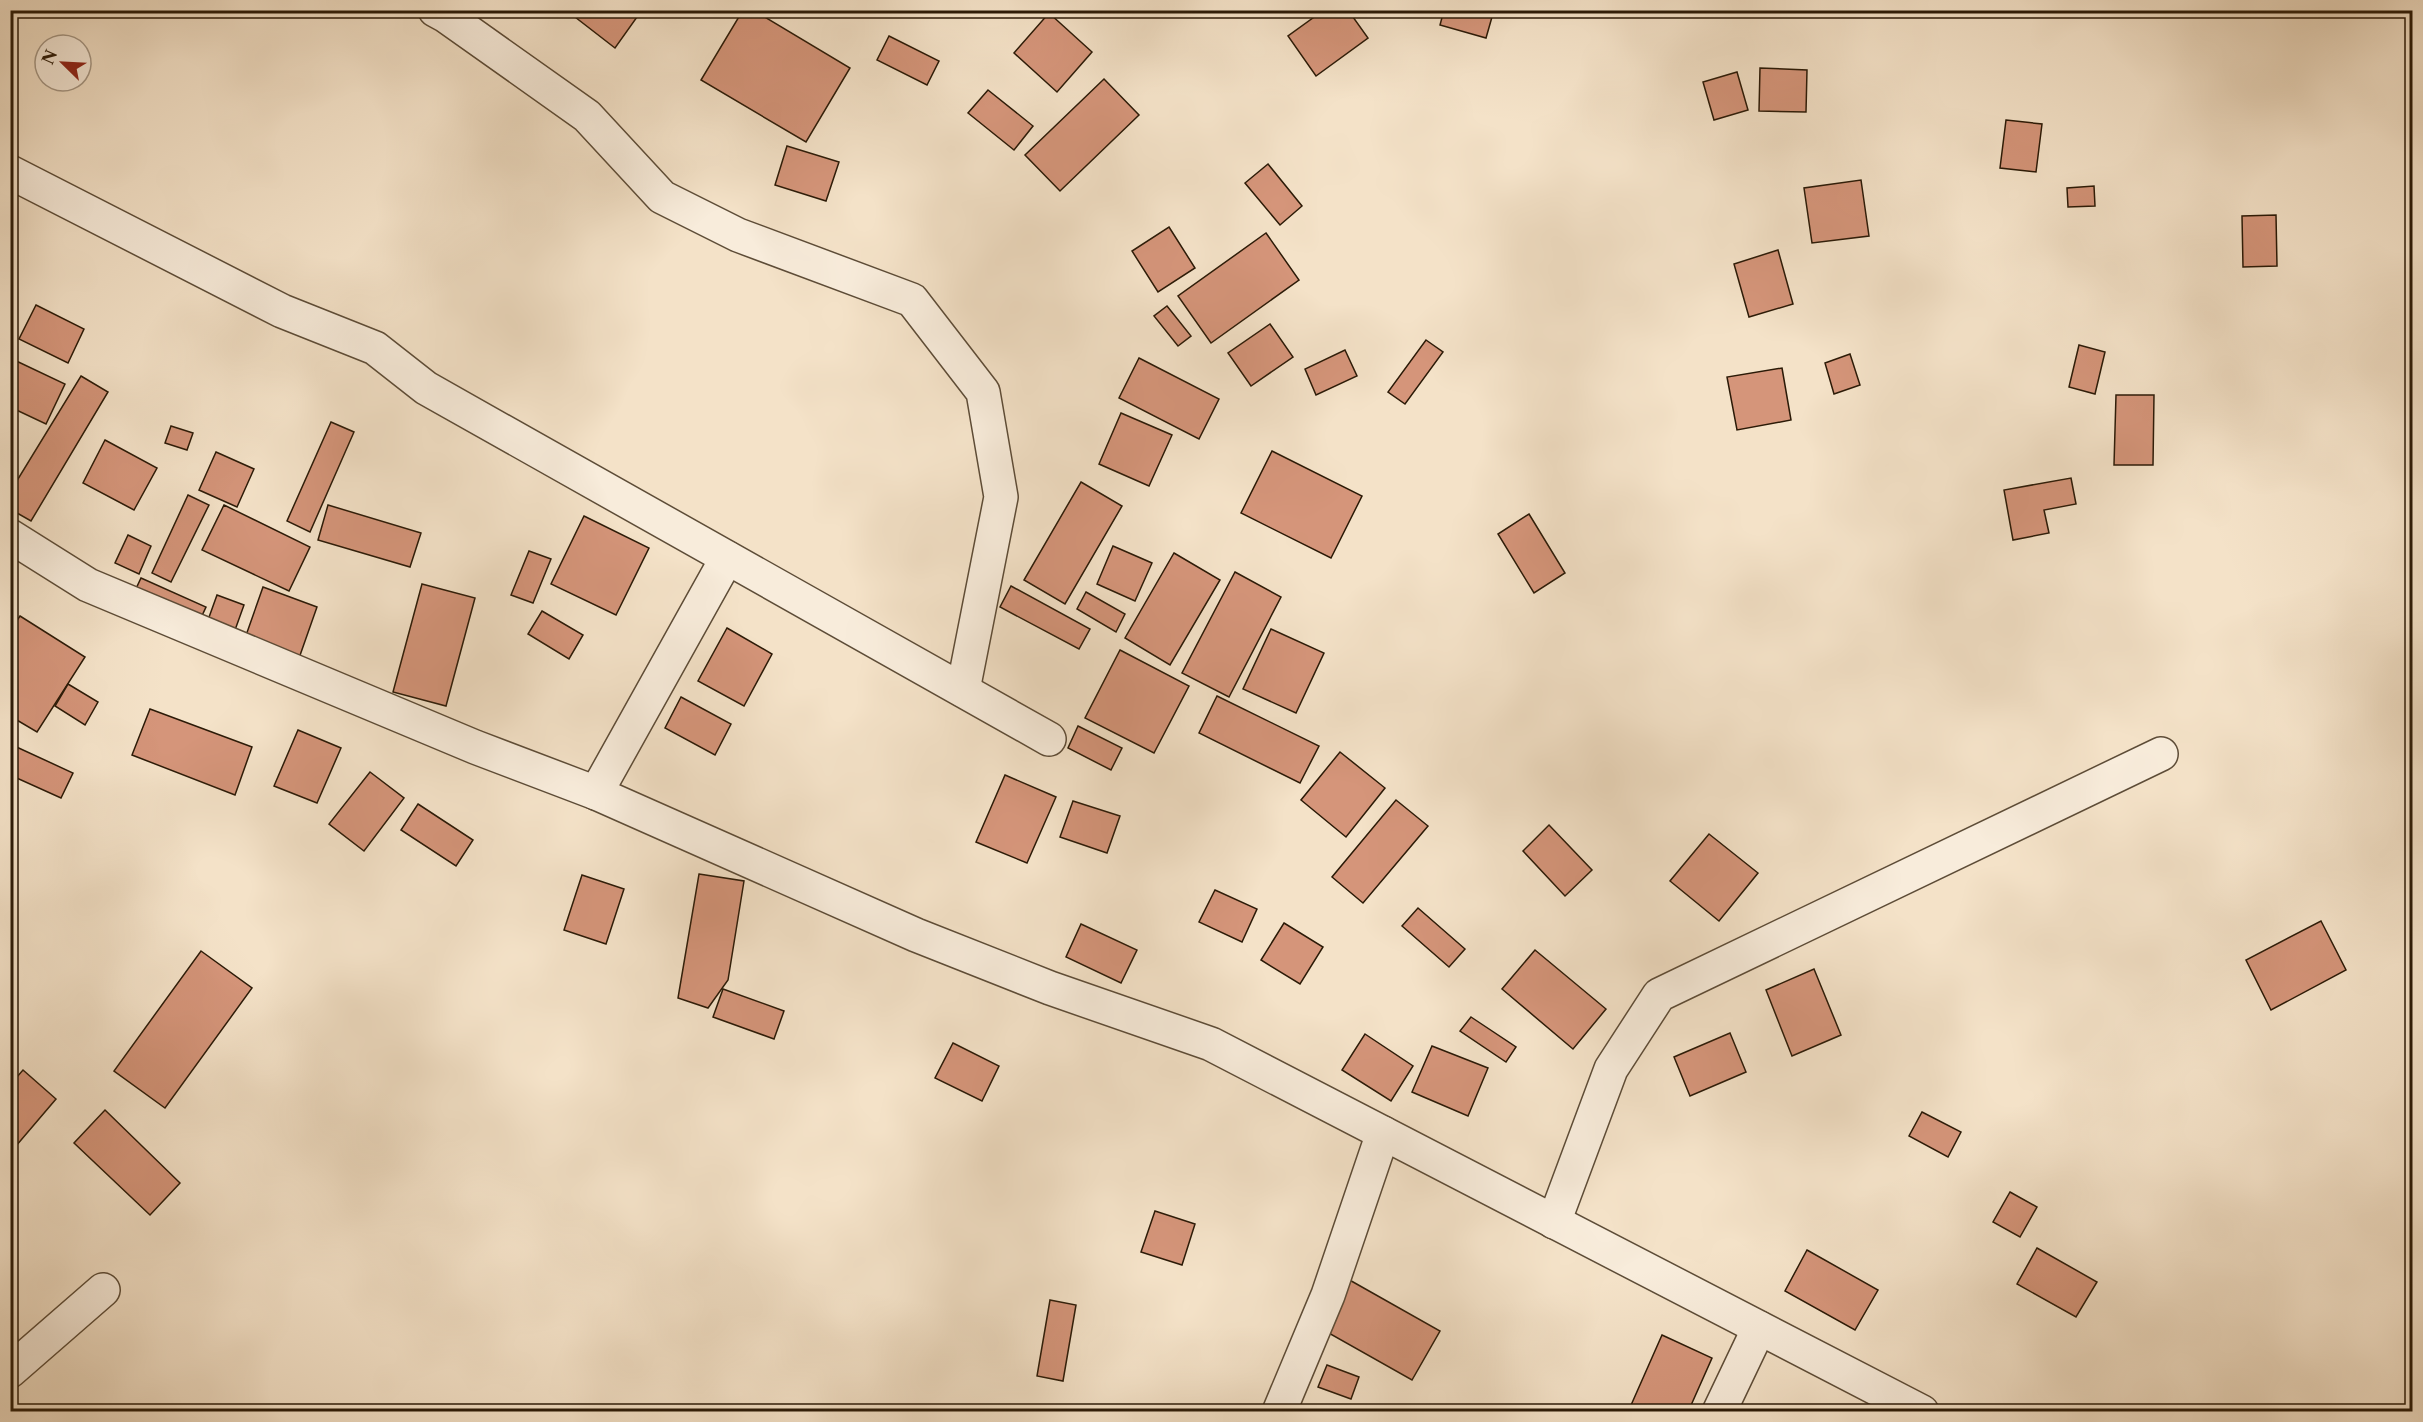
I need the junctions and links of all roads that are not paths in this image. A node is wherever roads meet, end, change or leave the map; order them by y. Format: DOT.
graph roads {
  1 [pos="435,10"];
  2 [pos="10,172"];
  3 [pos="10,536"];
  4 [pos="727,558"];
  5 [pos="963,690"];
  6 [pos="1049,739"];
  7 [pos="2161,754"];
  8 [pos="596,794"];
  9 [pos="1383,1133"];
  10 [pos="1554,1222"];
  11 [pos="103,1290"];
  12 [pos="1759,1328"];
  13 [pos="10,1371"];
  14 [pos="1279,1412"];
  15 [pos="1719,1412"];
  16 [pos="1922,1412"];
  1 -- 5 [label="street"];
  2 -- 4 [label="street"];
  3 -- 8 [label="street"];
  4 -- 5 [label="street"];
  4 -- 8 [label="street"];
  5 -- 6 [label="street"];
  7 -- 10 [label="street"];
  8 -- 9 [label="street"];
  9 -- 10 [label="street"];
  9 -- 14 [label="street"];
  10 -- 12 [label="street"];
  11 -- 13 [label="street"];
  12 -- 15 [label="street"];
  12 -- 16 [label="street"];
}
